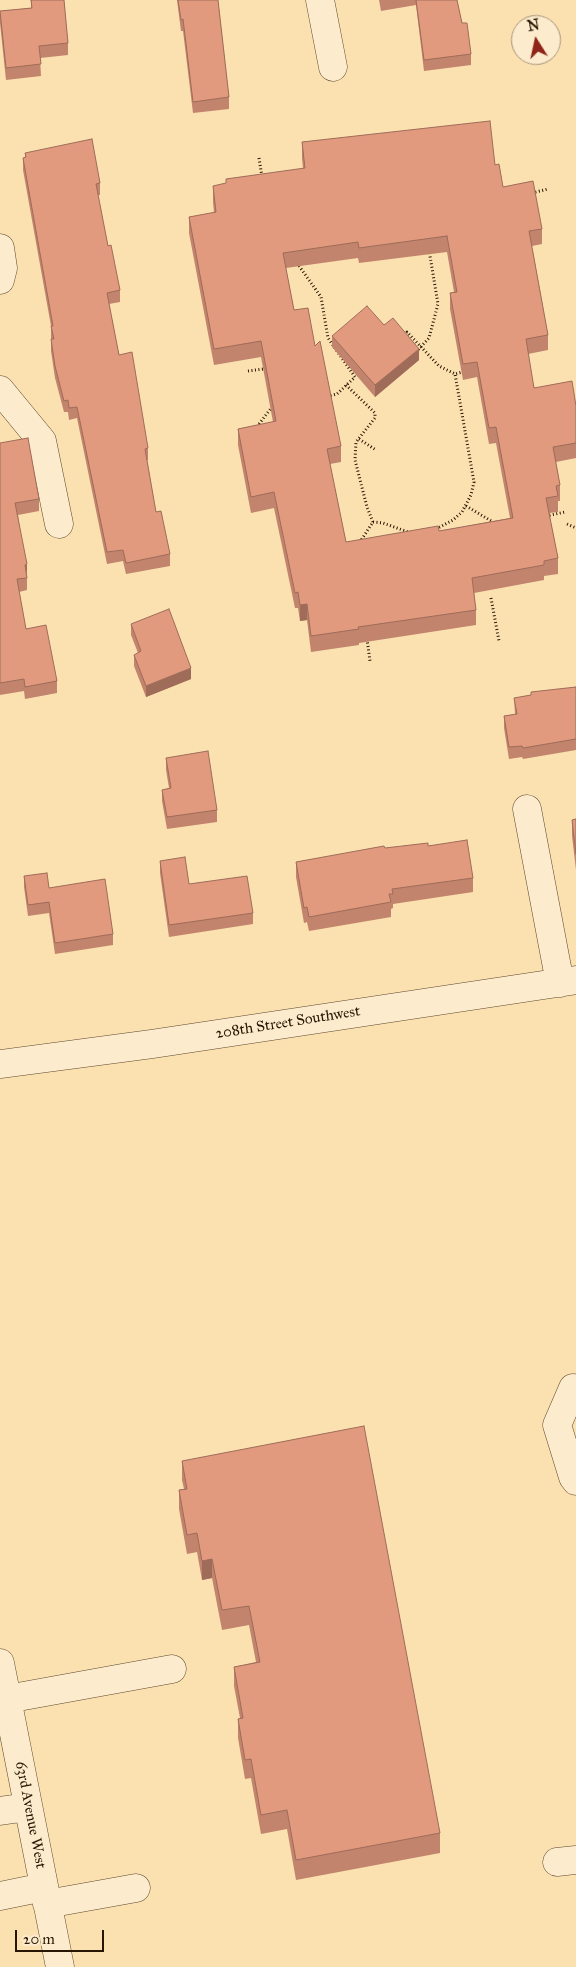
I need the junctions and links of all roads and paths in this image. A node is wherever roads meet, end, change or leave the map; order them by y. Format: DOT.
graph roads {
  1 [pos="320,0"];
  2 [pos="333,67"];
  3 [pos="260,158"];
  4 [pos="263,187"];
  5 [pos="548,190"];
  6 [pos="523,194"];
  7 [pos="0,248"];
  8 [pos="428,248"];
  9 [pos="296,262"];
  10 [pos="0,280"];
  11 [pos="400,338"];
  12 [pos="422,347"];
  13 [pos="414,355"];
  14 [pos="263,369"];
  15 [pos="248,371"];
  16 [pos="462,372"];
  17 [pos="455,374"];
  18 [pos="346,385"];
  19 [pos="0,390"];
  20 [pos="328,396"];
  21 [pos="272,406"];
  22 [pos="259,424"];
  23 [pos="359,439"];
  24 [pos="376,450"];
  25 [pos="466,506"];
  26 [pos="565,512"];
  27 [pos="539,517"];
  28 [pos="373,522"];
  29 [pos="497,523"];
  30 [pos="59,524"];
  31 [pos="567,524"];
  32 [pos="576,528"];
  33 [pos="432,530"];
  34 [pos="416,532"];
  35 [pos="359,546"];
  36 [pos="491,598"];
  37 [pos="366,634"];
  38 [pos="498,641"];
  39 [pos="370,661"];
  40 [pos="527,809"];
  41 [pos="568,981"];
  42 [pos="0,1064"];
  43 [pos="573,1388"];
  44 [pos="576,1481"];
  45 [pos="0,1663"];
  46 [pos="172,1669"];
  47 [pos="7,1699"];
  48 [pos="28,1807"];
  49 [pos="0,1811"];
  50 [pos="136,1888"];
  51 [pos="45,1895"];
  52 [pos="0,1896"];
  53 [pos="60,1967"];
  1 -- 2 [label="street"];
  3 -- 4 [label="path"];
  5 -- 6 [label="path"];
  7 -- 10 [label="street"];
  8 -- 12 [label="path"];
  9 -- 18 [label="path"];
  11 -- 12 [label="path"];
  12 -- 13 [label="path"];
  12 -- 17 [label="path"];
  14 -- 15 [label="path"];
  16 -- 17 [label="path"];
  17 -- 25 [label="path"];
  18 -- 20 [label="path"];
  18 -- 23 [label="path"];
  19 -- 30 [label="street"];
  21 -- 22 [label="path"];
  23 -- 24 [label="path"];
  23 -- 28 [label="path"];
  25 -- 29 [label="path"];
  25 -- 33 [label="path"];
  26 -- 27 [label="path"];
  28 -- 34 [label="path"];
  28 -- 35 [label="path"];
  31 -- 32 [label="path"];
  36 -- 38 [label="path"];
  37 -- 39 [label="path"];
  40 -- 41 [label="street"];
  41 -- 42 [label="street, 208th Street Southwest"];
  43 -- 44 [label="street"];
  45 -- 47 [label="street, 63rd Avenue West"];
  46 -- 47 [label="street"];
  47 -- 48 [label="street, 63rd Avenue West"];
  48 -- 49 [label="street"];
  48 -- 51 [label="street, 63rd Avenue West"];
  50 -- 51 [label="street"];
  51 -- 52 [label="street"];
  51 -- 53 [label="street, 63rd Avenue West"];
}
